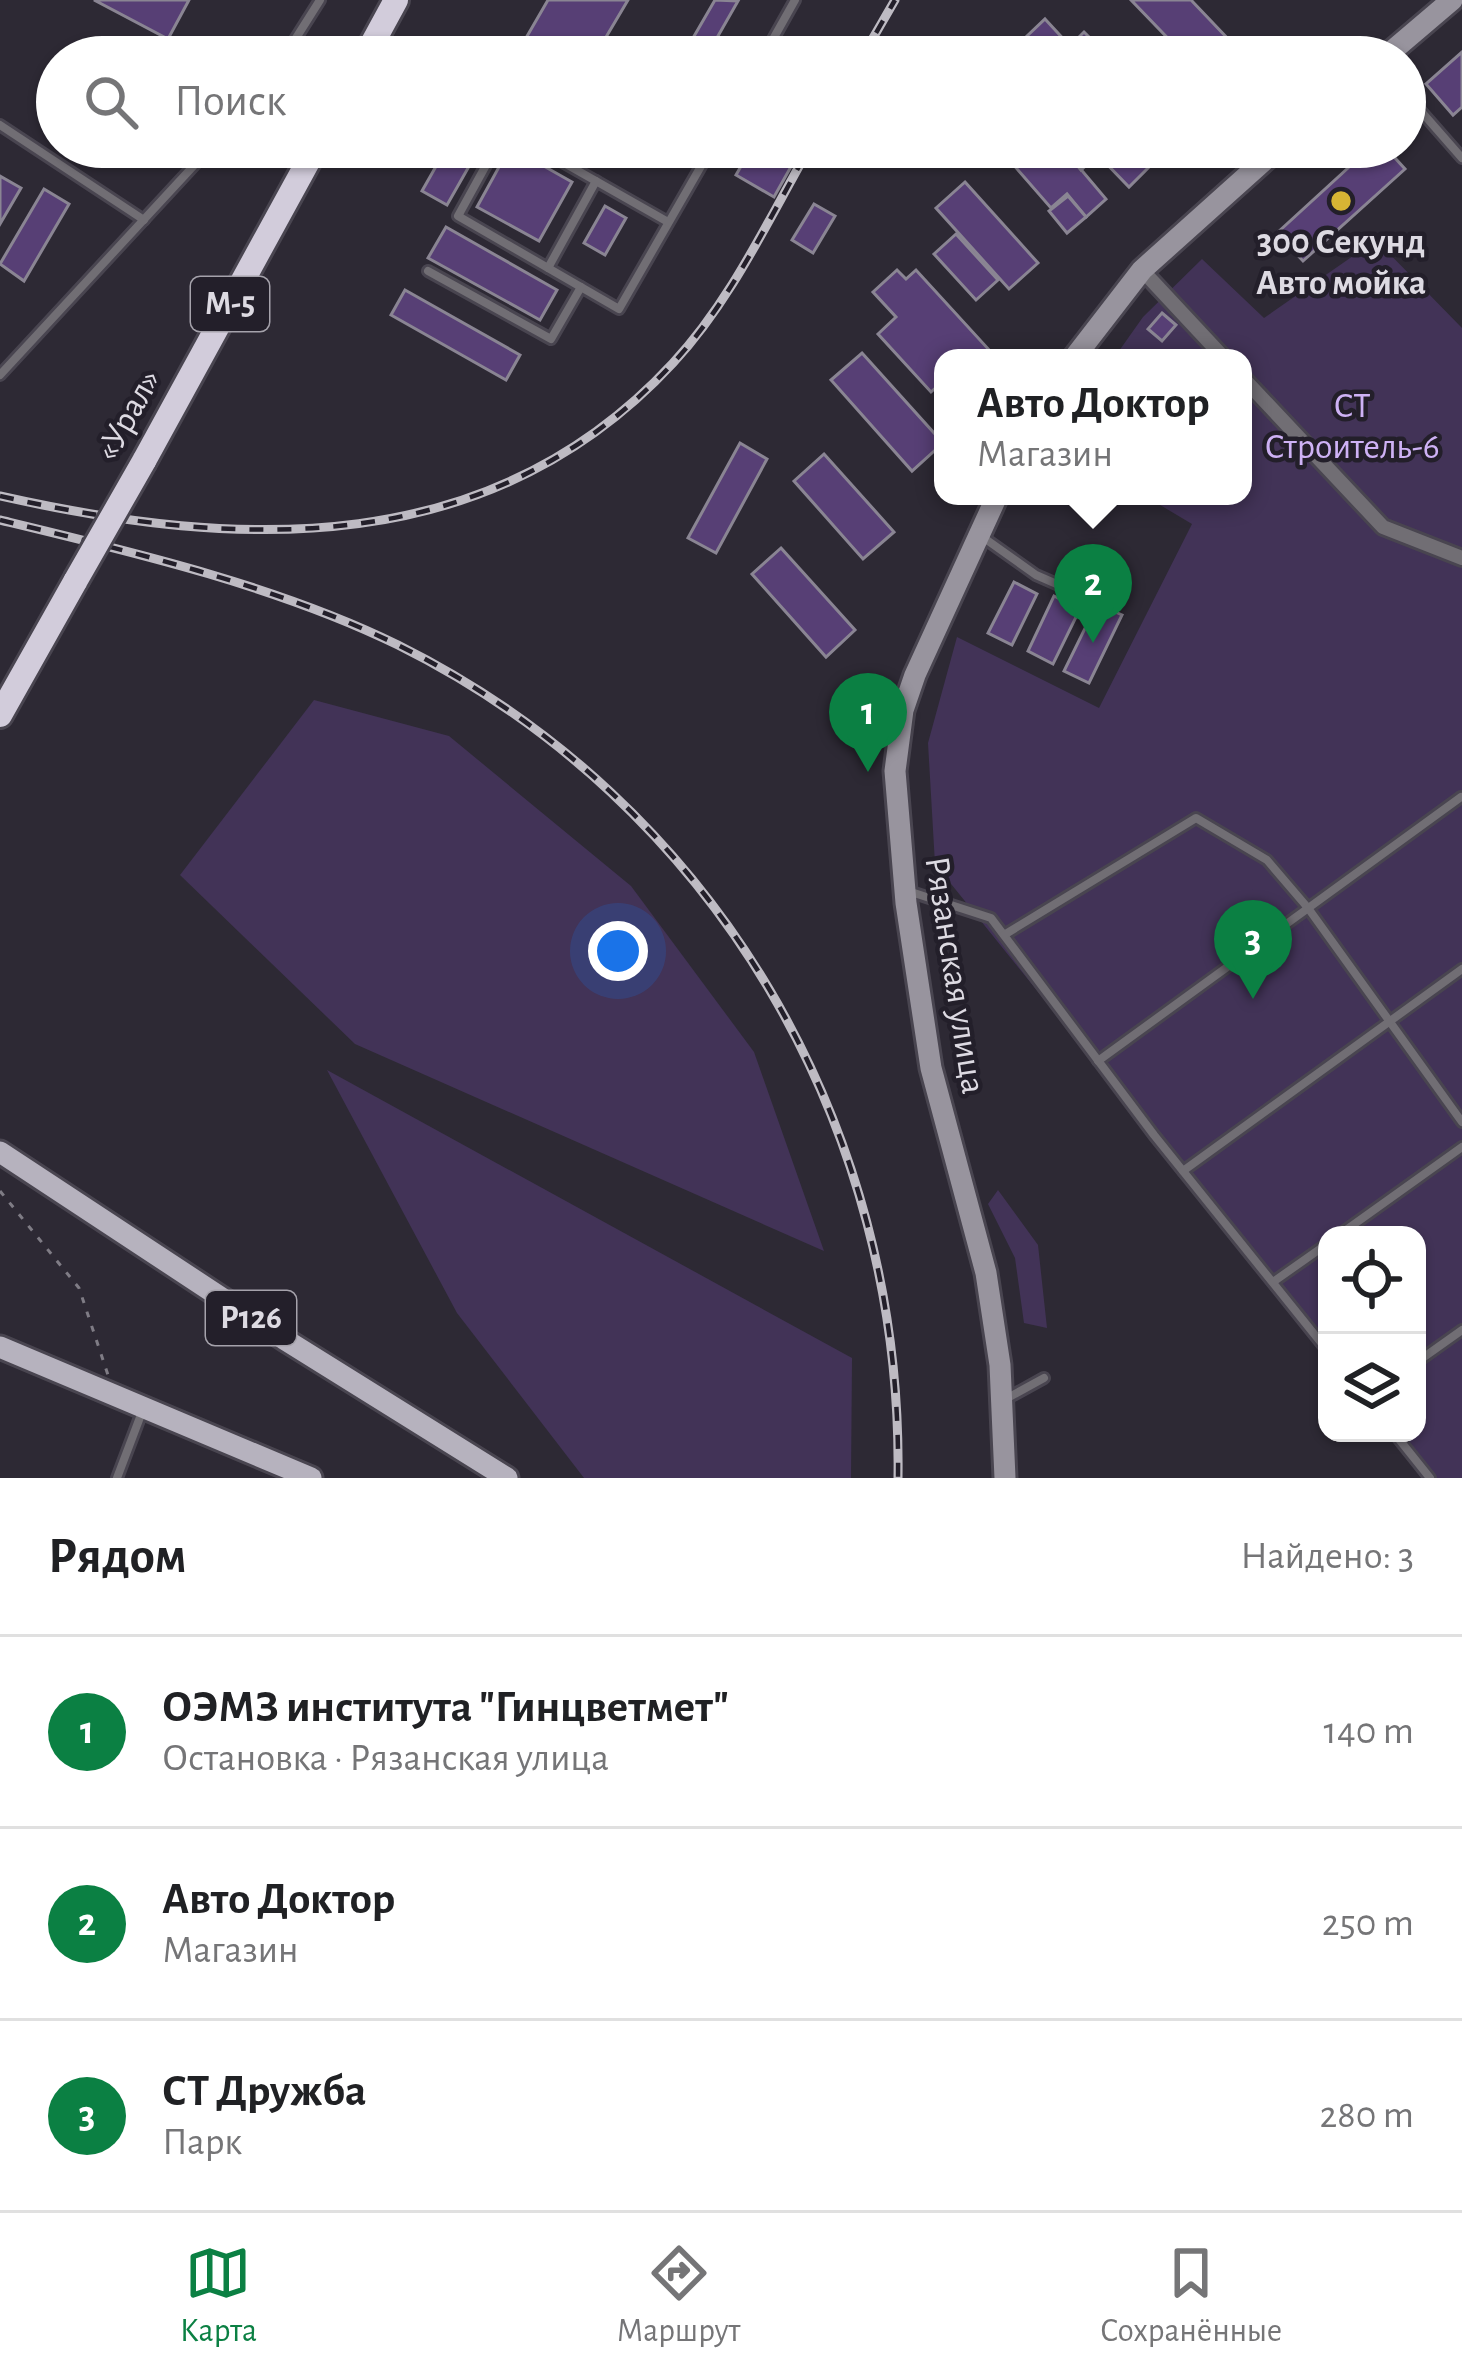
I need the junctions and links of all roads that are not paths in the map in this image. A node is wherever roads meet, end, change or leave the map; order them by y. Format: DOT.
graph roads {
  1 [pos="320,0"];
  2 [pos="396,0"];
  3 [pos="795,0"];
  4 [pos="1452,0"];
  5 [pos="297,36"];
  6 [pos="376,36"];
  7 [pos="775,36"];
  8 [pos="1409,36"];
  9 [pos="1426,118"];
  10 [pos="0,125"];
  11 [pos="36,149"];
  12 [pos="1462,158"];
  13 [pos="65,168"];
  14 [pos="192,168"];
  15 [pos="304,168"];
  16 [pos="484,168"];
  17 [pos="573,168"];
  18 [pos="700,168"];
  19 [pos="1256,168"];
  20 [pos="596,181"];
  21 [pos="144,220"];
  22 [pos="668,222"];
  23 [pos="548,268"];
  24 [pos="1142,270"];
  25 [pos="428,271"];
  26 [pos="581,287"];
  27 [pos="1081,349"];
  28 [pos="1216,349"];
  29 [pos="0,376"];
  30 [pos="1252,388"];
  31 [pos="992,505"];
  32 [pos="978,533"];
  33 [pos="1462,558"];
  34 [pos="1084,596"];
  35 [pos="0,715"];
  36 [pos="1461,797"];
  37 [pos="904,890"];
  38 [pos="1309,908"];
  39 [pos="1004,935"];
  40 [pos="1462,969"];
  41 [pos="1389,1022"];
  42 [pos="1098,1061"];
  43 [pos="1462,1122"];
  44 [pos="1462,1147"];
  45 [pos="0,1152"];
  46 [pos="1183,1171"];
  47 [pos="1352,1226"];
  48 [pos="1318,1250"];
  49 [pos="1273,1282"];
  50 [pos="1462,1330"];
  51 [pos="1318,1339"];
  52 [pos="0,1346"];
  53 [pos="1426,1356"];
  54 [pos="1044,1378"];
  55 [pos="1001,1402"];
  56 [pos="145,1405"];
  57 [pos="1401,1442"];
  58 [pos="117,1478"];
  59 [pos="311,1478"];
  60 [pos="507,1478"];
  61 [pos="1005,1478"];
  62 [pos="1430,1478"];
  1 -- 5 [label="lane"];
  2 -- 6 [label="highway"];
  3 -- 7 [label="lane"];
  4 -- 8 [label="street"];
  9 -- 12 [label="lane"];
  10 -- 11 [label="lane"];
  13 -- 21 [label="lane"];
  14 -- 21 [label="lane"];
  15 -- 35 [label="highway, «Урал» / М-5, bridge"];
  16 -- 23 [label="lane"];
  17 -- 20 [label="lane"];
  18 -- 22 [label="lane"];
  19 -- 24 [label="street"];
  20 -- 22 [label="lane"];
  20 -- 23 [label="lane"];
  21 -- 29 [label="lane"];
  22 -- 26 [label="lane"];
  23 -- 26 [label="lane"];
  24 -- 27 [label="street"];
  24 -- 28 [label="street"];
  25 -- 26 [label="lane"];
  30 -- 33 [label="street"];
  31 -- 32 [label="street, Рязанская улица"];
  32 -- 34 [label="lane"];
  32 -- 37 [label="street, Рязанская улица"];
  36 -- 38 [label="lane"];
  37 -- 39 [label="lane"];
  37 -- 55 [label="street, Рязанская улица"];
  38 -- 39 [label="lane"];
  38 -- 41 [label="lane"];
  38 -- 42 [label="lane"];
  39 -- 42 [label="lane"];
  40 -- 41 [label="lane"];
  41 -- 43 [label="lane"];
  41 -- 46 [label="lane"];
  42 -- 46 [label="lane"];
  44 -- 47 [label="lane"];
  45 -- 60 [label="main road, Р126"];
  46 -- 49 [label="lane"];
  48 -- 49 [label="lane"];
  49 -- 51 [label="lane"];
  50 -- 53 [label="lane"];
  52 -- 56 [label="main road"];
  54 -- 55 [label="lane"];
  55 -- 61 [label="street, Рязанская улица"];
  56 -- 58 [label="lane"];
  56 -- 59 [label="main road"];
  57 -- 62 [label="lane"];
}
